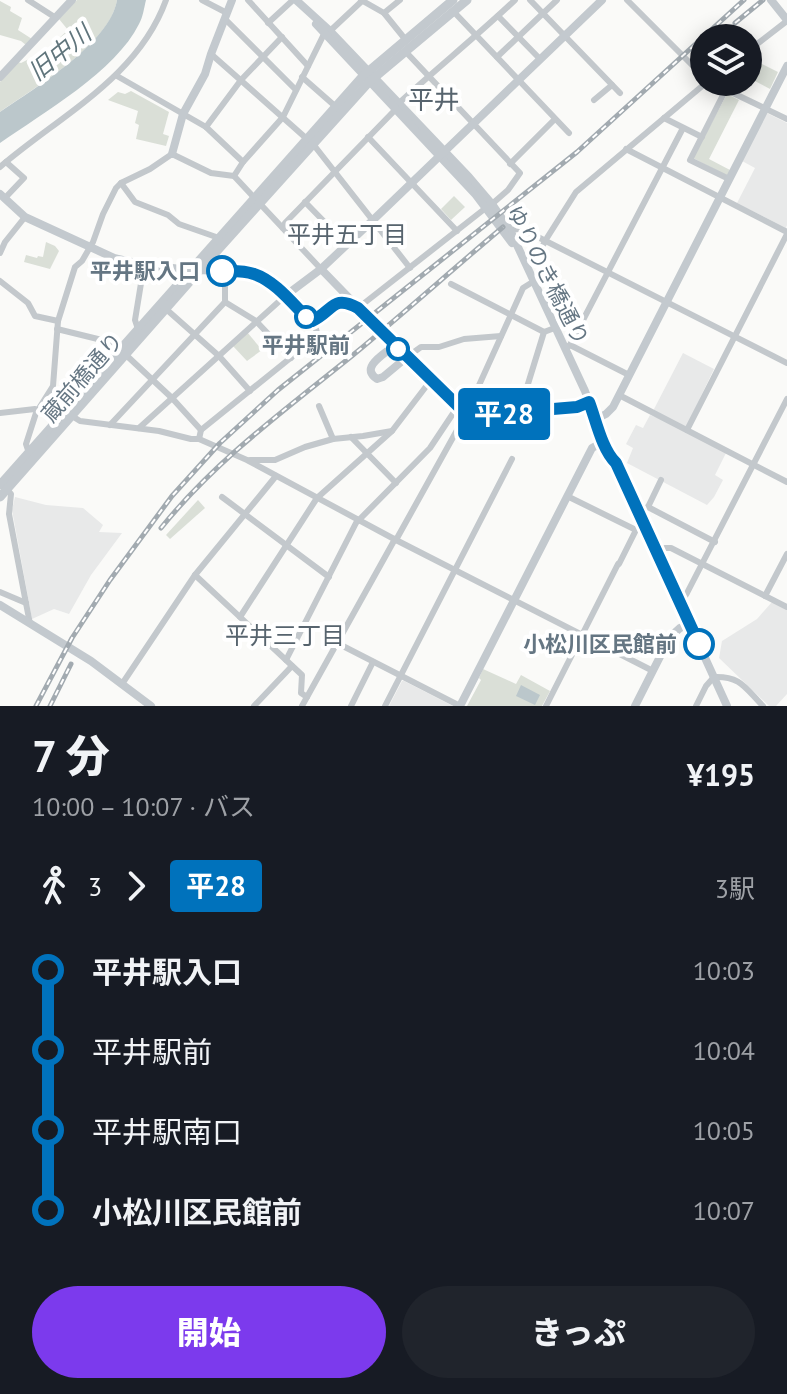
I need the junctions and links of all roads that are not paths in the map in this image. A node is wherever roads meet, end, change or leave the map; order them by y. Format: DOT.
graph roads {
  1 [pos="28,0"];
  2 [pos="72,0"];
  3 [pos="166,0"];
  4 [pos="202,0"];
  5 [pos="232,0"];
  6 [pos="248,0"];
  7 [pos="295,0"];
  8 [pos="362,0"];
  9 [pos="400,0"];
  10 [pos="467,0"];
  11 [pos="515,0"];
  12 [pos="530,0"];
  13 [pos="557,0"];
  14 [pos="602,0"];
  15 [pos="627,0"];
  16 [pos="771,0"];
  17 [pos="448,4"];
  18 [pos="384,13"];
  19 [pos="543,13"];
  20 [pos="226,16"];
  21 [pos="498,16"];
  22 [pos="56,18"];
  23 [pos="787,20"];
  24 [pos="268,23"];
  25 [pos="327,33"];
  26 [pos="565,35"];
  27 [pos="282,37"];
  28 [pos="476,37"];
  29 [pos="518,37"];
  30 [pos="405,39"];
  31 [pos="762,40"];
  32 [pos="405,51"];
  33 [pos="211,54"];
  34 [pos="263,57"];
  35 [pos="497,57"];
  36 [pos="540,59"];
  37 [pos="690,63"];
  38 [pos="308,66"];
  39 [pos="787,66"];
  40 [pos="117,76"];
  41 [pos="0,77"];
  42 [pos="302,77"];
  43 [pos="369,77"];
  44 [pos="427,77"];
  45 [pos="241,80"];
  46 [pos="518,80"];
  47 [pos="612,85"];
  48 [pos="296,90"];
  49 [pos="620,93"];
  50 [pos="690,95"];
  51 [pos="722,96"];
  52 [pos="741,96"];
  53 [pos="594,100"];
  54 [pos="335,106"];
  55 [pos="397,106"];
  56 [pos="766,108"];
  57 [pos="183,114"];
  58 [pos="283,117"];
  59 [pos="664,118"];
  60 [pos="555,119"];
  61 [pos="787,119"];
  62 [pos="472,124"];
  63 [pos="206,127"];
  64 [pos="683,128"];
  65 [pos="569,133"];
  66 [pos="368,137"];
  67 [pos="702,137"];
  68 [pos="310,142"];
  69 [pos="626,149"];
  70 [pos="172,154"];
  71 [pos="442,154"];
  72 [pos="243,162"];
  73 [pos="510,164"];
  74 [pos="3,165"];
  75 [pos="661,168"];
  76 [pos="334,172"];
  77 [pos="234,176"];
  78 [pos="729,179"];
  79 [pos="121,183"];
  80 [pos="411,183"];
  81 [pos="2,196"];
  82 [pos="720,198"];
  83 [pos="257,201"];
  84 [pos="305,202"];
  85 [pos="489,206"];
  86 [pos="25,217"];
  87 [pos="372,221"];
  88 [pos="283,228"];
  89 [pos="510,230"];
  90 [pos="457,231"];
  91 [pos="787,233"];
  92 [pos="219,238"];
  93 [pos="545,241"];
  94 [pos="347,245"];
  95 [pos="90,248"];
  96 [pos="0,253"];
  97 [pos="528,264"];
  98 [pos="144,265"];
  99 [pos="410,268"];
  100 [pos="321,269"];
  101 [pos="194,271"];
  102 [pos="225,272"];
  103 [pos="607,272"];
  104 [pos="0,281"];
  105 [pos="531,283"];
  106 [pos="451,284"];
  107 [pos="339,286"];
  108 [pos="285,296"];
  109 [pos="225,302"];
  110 [pos="667,302"];
  111 [pos="336,304"];
  112 [pos="358,308"];
  113 [pos="166,309"];
  114 [pos="510,315"];
  115 [pos="256,321"];
  116 [pos="314,321"];
  117 [pos="58,325"];
  118 [pos="138,329"];
  119 [pos="548,330"];
  120 [pos="195,334"];
  121 [pos="384,334"];
  122 [pos="501,336"];
  123 [pos="735,337"];
  124 [pos="395,345"];
  125 [pos="568,346"];
  126 [pos="124,351"];
  127 [pos="219,356"];
  128 [pos="407,357"];
  129 [pos="291,358"];
  130 [pos="787,363"];
  131 [pos="629,375"];
  132 [pos="152,380"];
  133 [pos="431,380"];
  134 [pos="250,391"];
  135 [pos="619,395"];
  136 [pos="172,398"];
  137 [pos="787,399"];
  138 [pos="589,402"];
  139 [pos="319,406"];
  140 [pos="458,406"];
  141 [pos="38,410"];
  142 [pos="0,413"];
  143 [pos="519,413"];
  144 [pos="466,414"];
  145 [pos="72,416"];
  146 [pos="58,419"];
  147 [pos="597,420"];
  148 [pos="110,425"];
  149 [pos="139,428"];
  150 [pos="201,430"];
  151 [pos="687,430"];
  152 [pos="392,431"];
  153 [pos="351,437"];
  154 [pos="199,439"];
  155 [pos="333,439"];
  156 [pos="603,442"];
  157 [pos="29,453"];
  158 [pos="368,454"];
  159 [pos="512,459"];
  160 [pos="247,460"];
  161 [pos="616,463"];
  162 [pos="754,465"];
  163 [pos="276,476"];
  164 [pos="661,480"];
  165 [pos="787,482"];
  166 [pos="396,483"];
  167 [pos="2,490"];
  168 [pos="567,496"];
  169 [pos="222,497"];
  170 [pos="317,498"];
  171 [pos="648,507"];
  172 [pos="638,512"];
  173 [pos="245,514"];
  174 [pos="359,520"];
  175 [pos="640,528"];
  176 [pos="396,539"];
  177 [pos="715,542"];
  178 [pos="287,545"];
  179 [pos="657,552"];
  180 [pos="787,554"];
  181 [pos="703,565"];
  182 [pos="455,570"];
  183 [pos="195,575"];
  184 [pos="329,577"];
  185 [pos="0,592"];
  186 [pos="765,596"];
  187 [pos="514,601"];
  188 [pos="679,601"];
  189 [pos="26,603"];
  190 [pos="0,605"];
  191 [pos="787,607"];
  192 [pos="240,617"];
  193 [pos="30,624"];
  194 [pos="690,624"];
  195 [pos="582,635"];
  196 [pos="337,643"];
  197 [pos="373,662"];
  198 [pos="289,663"];
  199 [pos="653,671"];
  200 [pos="401,676"];
  201 [pos="714,677"];
  202 [pos="122,684"];
  203 [pos="307,697"];
  204 [pos="638,705"];
  205 [pos="151,706"];
  206 [pos="254,706"];
  207 [pos="302,706"];
  208 [pos="351,706"];
  209 [pos="385,706"];
  210 [pos="460,706"];
  211 [pos="546,706"];
  212 [pos="696,706"];
  213 [pos="727,706"];
  214 [pos="763,706"];
  1 -- 22 [label="street"];
  2 -- 22 [label="street"];
  3 -- 40 [label="street"];
  4 -- 20 [label="street"];
  5 -- 20 [label="street"];
  6 -- 24 [label="street"];
  7 -- 24 [label="street"];
  7 -- 25 [label="street, ゆりのき橋通り"];
  8 -- 18 [label="street"];
  8 -- 25 [label="street"];
  9 -- 18 [label="street"];
  10 -- 17 [label="main road, 蔵前橋通り"];
  11 -- 21 [label="street"];
  12 -- 19 [label="street"];
  13 -- 19 [label="street"];
  14 -- 26 [label="street"];
  15 -- 37 [label="street"];
  16 -- 23 [label="street"];
  17 -- 28 [label="street"];
  17 -- 30 [label="main road, 蔵前橋通り"];
  17 -- 32 [label="main road, 蔵前橋通り"];
  18 -- 30 [label="street"];
  19 -- 26 [label="street"];
  19 -- 29 [label="street"];
  20 -- 33 [label="street"];
  20 -- 34 [label="street"];
  21 -- 28 [label="street"];
  21 -- 29 [label="street"];
  22 -- 41 [label="street"];
  23 -- 31 [label="street"];
  24 -- 27 [label="street"];
  25 -- 38 [label="street"];
  25 -- 43 [label="street, ゆりのき橋通り"];
  26 -- 36 [label="street"];
  26 -- 47 [label="street"];
  27 -- 34 [label="street"];
  27 -- 38 [label="street"];
  28 -- 35 [label="street"];
  28 -- 44 [label="street"];
  29 -- 35 [label="street"];
  29 -- 36 [label="street"];
  30 -- 43 [label="main road, 蔵前橋通り"];
  32 -- 43 [label="main road, 蔵前橋通り"];
  32 -- 44 [label="street"];
  33 -- 45 [label="street"];
  33 -- 57 [label="street"];
  34 -- 45 [label="street"];
  34 -- 48 [label="street"];
  35 -- 46 [label="street"];
  36 -- 46 [label="street"];
  38 -- 42 [label="street"];
  39 -- 56 [label="street"];
  40 -- 57 [label="street"];
  40 -- 74 [label="street"];
  42 -- 48 [label="street"];
  42 -- 54 [label="street"];
  43 -- 54 [label="main road, 蔵前橋通り"];
  43 -- 55 [label="street, ゆりのき橋通り"];
  43 -- 68 [label="main road, 蔵前橋通り"];
  44 -- 55 [label="street"];
  44 -- 62 [label="street"];
  45 -- 58 [label="street"];
  45 -- 63 [label="street"];
  46 -- 60 [label="street"];
  46 -- 62 [label="street"];
  47 -- 49 [label="street"];
  47 -- 53 [label="street"];
  48 -- 58 [label="street"];
  50 -- 59 [label="street"];
  51 -- 67 [label="street"];
  52 -- 56 [label="street"];
  54 -- 68 [label="main road, 蔵前橋通り"];
  55 -- 66 [label="street"];
  55 -- 71 [label="street, ゆりのき橋通り"];
  56 -- 61 [label="street"];
  56 -- 78 [label="street"];
  57 -- 63 [label="street"];
  57 -- 70 [label="street"];
  58 -- 68 [label="street"];
  58 -- 72 [label="street"];
  59 -- 64 [label="street"];
  59 -- 69 [label="street"];
  60 -- 65 [label="street"];
  60 -- 73 [label="street"];
  62 -- 71 [label="street"];
  62 -- 73 [label="street"];
  63 -- 72 [label="street"];
  64 -- 67 [label="street"];
  64 -- 75 [label="street"];
  66 -- 76 [label="street"];
  66 -- 80 [label="street"];
  67 -- 78 [label="street"];
  68 -- 76 [label="street"];
  68 -- 83 [label="main road, 蔵前橋通り"];
  69 -- 75 [label="street"];
  69 -- 93 [label="street"];
  70 -- 77 [label="street"];
  70 -- 79 [label="street"];
  71 -- 80 [label="street"];
  71 -- 85 [label="street, ゆりのき橋通り"];
  72 -- 77 [label="street"];
  73 -- 85 [label="street"];
  74 -- 81 [label="street"];
  75 -- 82 [label="street"];
  75 -- 103 [label="street"];
  76 -- 84 [label="street"];
  76 -- 87 [label="street"];
  77 -- 83 [label="street"];
  78 -- 82 [label="street"];
  79 -- 92 [label="street"];
  79 -- 95 [label="street"];
  80 -- 87 [label="street"];
  80 -- 90 [label="street"];
  81 -- 86 [label="street"];
  82 -- 91 [label="street"];
  82 -- 110 [label="street"];
  83 -- 88 [label="street"];
  83 -- 92 [label="main road, 蔵前橋通り"];
  83 -- 101 [label="main road, 蔵前橋通り"];
  84 -- 88 [label="street"];
  84 -- 94 [label="street"];
  85 -- 89 [label="street, ゆりのき橋通り"];
  85 -- 90 [label="street"];
  85 -- 105 [label="street, ゆりのき橋通り"];
  86 -- 95 [label="street"];
  86 -- 96 [label="street"];
  87 -- 94 [label="street"];
  87 -- 99 [label="street"];
  88 -- 100 [label="street"];
  89 -- 93 [label="street"];
  89 -- 97 [label="street, ゆりのき橋通り"];
  90 -- 99 [label="street"];
  91 -- 123 [label="street"];
  92 -- 101 [label="main road, 蔵前橋通り"];
  93 -- 97 [label="street"];
  93 -- 103 [label="street"];
  94 -- 100 [label="street"];
  95 -- 98 [label="street"];
  95 -- 117 [label="street"];
  97 -- 125 [label="street, ゆりのき橋通り"];
  98 -- 101 [label="street"];
  98 -- 118 [label="street"];
  99 -- 112 [label="street"];
  100 -- 107 [label="street"];
  100 -- 108 [label="street"];
  101 -- 102 [label="street"];
  101 -- 113 [label="main road, 蔵前橋通り"];
  101 -- 118 [label="main road, 蔵前橋通り"];
  102 -- 108 [label="street"];
  102 -- 109 [label="street"];
  103 -- 110 [label="street"];
  103 -- 125 [label="street"];
  104 -- 117 [label="street"];
  105 -- 114 [label="street"];
  105 -- 119 [label="street, ゆりのき橋通り"];
  106 -- 114 [label="street"];
  107 -- 111 [label="street"];
  107 -- 112 [label="street"];
  108 -- 115 [label="street"];
  108 -- 116 [label="street"];
  109 -- 115 [label="street"];
  109 -- 120 [label="street"];
  110 -- 123 [label="street"];
  110 -- 131 [label="street"];
  111 -- 112 [label="street"];
  111 -- 116 [label="street"];
  113 -- 120 [label="street"];
  113 -- 126 [label="main road, 蔵前橋通り"];
  114 -- 119 [label="street"];
  114 -- 122 [label="street"];
  115 -- 127 [label="street"];
  115 -- 129 [label="street"];
  116 -- 129 [label="street"];
  117 -- 126 [label="street"];
  117 -- 141 [label="street"];
  118 -- 126 [label="main road, 蔵前橋通り"];
  119 -- 138 [label="street, ゆりのき橋通り"];
  119 -- 143 [label="street"];
  120 -- 127 [label="street"];
  120 -- 132 [label="street"];
  121 -- 124 [label="street"];
  122 -- 128 [label="street"];
  122 -- 144 [label="street"];
  123 -- 130 [label="street"];
  123 -- 151 [label="street"];
  124 -- 128 [label="street"];
  124 -- 128 [label="street"];
  125 -- 131 [label="street"];
  125 -- 138 [label="street, ゆりのき橋通り"];
  126 -- 132 [label="street"];
  126 -- 145 [label="main road, 蔵前橋通り"];
  126 -- 146 [label="main road, 蔵前橋通り"];
  127 -- 134 [label="street"];
  127 -- 136 [label="street"];
  128 -- 133 [label="street"];
  129 -- 134 [label="street"];
  131 -- 135 [label="street"];
  132 -- 136 [label="street"];
  132 -- 148 [label="street"];
  133 -- 140 [label="street"];
  133 -- 152 [label="street"];
  134 -- 150 [label="street"];
  135 -- 147 [label="street"];
  135 -- 151 [label="street"];
  136 -- 149 [label="street"];
  136 -- 150 [label="street"];
  137 -- 162 [label="street"];
  138 -- 143 [label="street"];
  138 -- 147 [label="street, ゆりのき橋通り"];
  139 -- 155 [label="street"];
  140 -- 144 [label="street"];
  140 -- 166 [label="street"];
  141 -- 142 [label="street"];
  141 -- 146 [label="street"];
  141 -- 157 [label="street"];
  143 -- 144 [label="street"];
  144 -- 176 [label="street"];
  145 -- 148 [label="street"];
  145 -- 167 [label="main road, 蔵前橋通り"];
  146 -- 157 [label="main road, 蔵前橋通り"];
  147 -- 156 [label="street"];
  147 -- 161 [label="street"];
  148 -- 149 [label="street"];
  149 -- 154 [label="street"];
  150 -- 154 [label="street"];
  151 -- 162 [label="street"];
  152 -- 153 [label="street"];
  152 -- 158 [label="street"];
  153 -- 155 [label="street"];
  153 -- 158 [label="street"];
  154 -- 160 [label="street"];
  155 -- 160 [label="street"];
  156 -- 161 [label="street"];
  156 -- 168 [label="street"];
  157 -- 167 [label="main road, 蔵前橋通り"];
  158 -- 166 [label="street"];
  158 -- 170 [label="street"];
  159 -- 182 [label="street"];
  160 -- 163 [label="street"];
  161 -- 172 [label="street"];
  162 -- 165 [label="street"];
  162 -- 177 [label="street"];
  163 -- 170 [label="street"];
  163 -- 173 [label="street"];
  164 -- 171 [label="street"];
  166 -- 174 [label="street"];
  167 -- 189 [label="street"];
  168 -- 175 [label="street"];
  168 -- 187 [label="street"];
  169 -- 173 [label="street"];
  170 -- 174 [label="street"];
  170 -- 178 [label="street"];
  171 -- 172 [label="street"];
  171 -- 177 [label="street"];
  172 -- 175 [label="street"];
  173 -- 178 [label="street"];
  173 -- 183 [label="street"];
  174 -- 176 [label="street"];
  174 -- 184 [label="street"];
  175 -- 179 [label="street"];
  175 -- 195 [label="street"];
  176 -- 182 [label="street"];
  176 -- 196 [label="street"];
  177 -- 181 [label="street"];
  178 -- 184 [label="street"];
  178 -- 192 [label="street"];
  179 -- 181 [label="street"];
  179 -- 188 [label="street"];
  180 -- 186 [label="street"];
  181 -- 186 [label="street"];
  181 -- 188 [label="street"];
  182 -- 187 [label="street"];
  182 -- 200 [label="street"];
  183 -- 192 [label="street"];
  183 -- 202 [label="street"];
  184 -- 198 [label="street"];
  185 -- 189 [label="street"];
  186 -- 191 [label="street"];
  187 -- 195 [label="street"];
  187 -- 210 [label="street"];
  188 -- 194 [label="street"];
  189 -- 193 [label="street"];
  190 -- 193 [label="street"];
  192 -- 198 [label="street"];
  193 -- 202 [label="street"];
  194 -- 199 [label="street"];
  194 -- 201 [label="street"];
  195 -- 199 [label="street"];
  195 -- 211 [label="street"];
  196 -- 197 [label="street"];
  196 -- 203 [label="street"];
  197 -- 200 [label="street"];
  197 -- 208 [label="street"];
  198 -- 203 [label="street"];
  198 -- 206 [label="street"];
  199 -- 204 [label="street"];
  200 -- 209 [label="street"];
  200 -- 210 [label="street"];
  201 -- 212 [label="street"];
  201 -- 213 [label="street"];
  201 -- 214 [label="street"];
  202 -- 205 [label="street"];
  203 -- 207 [label="street"];
}
